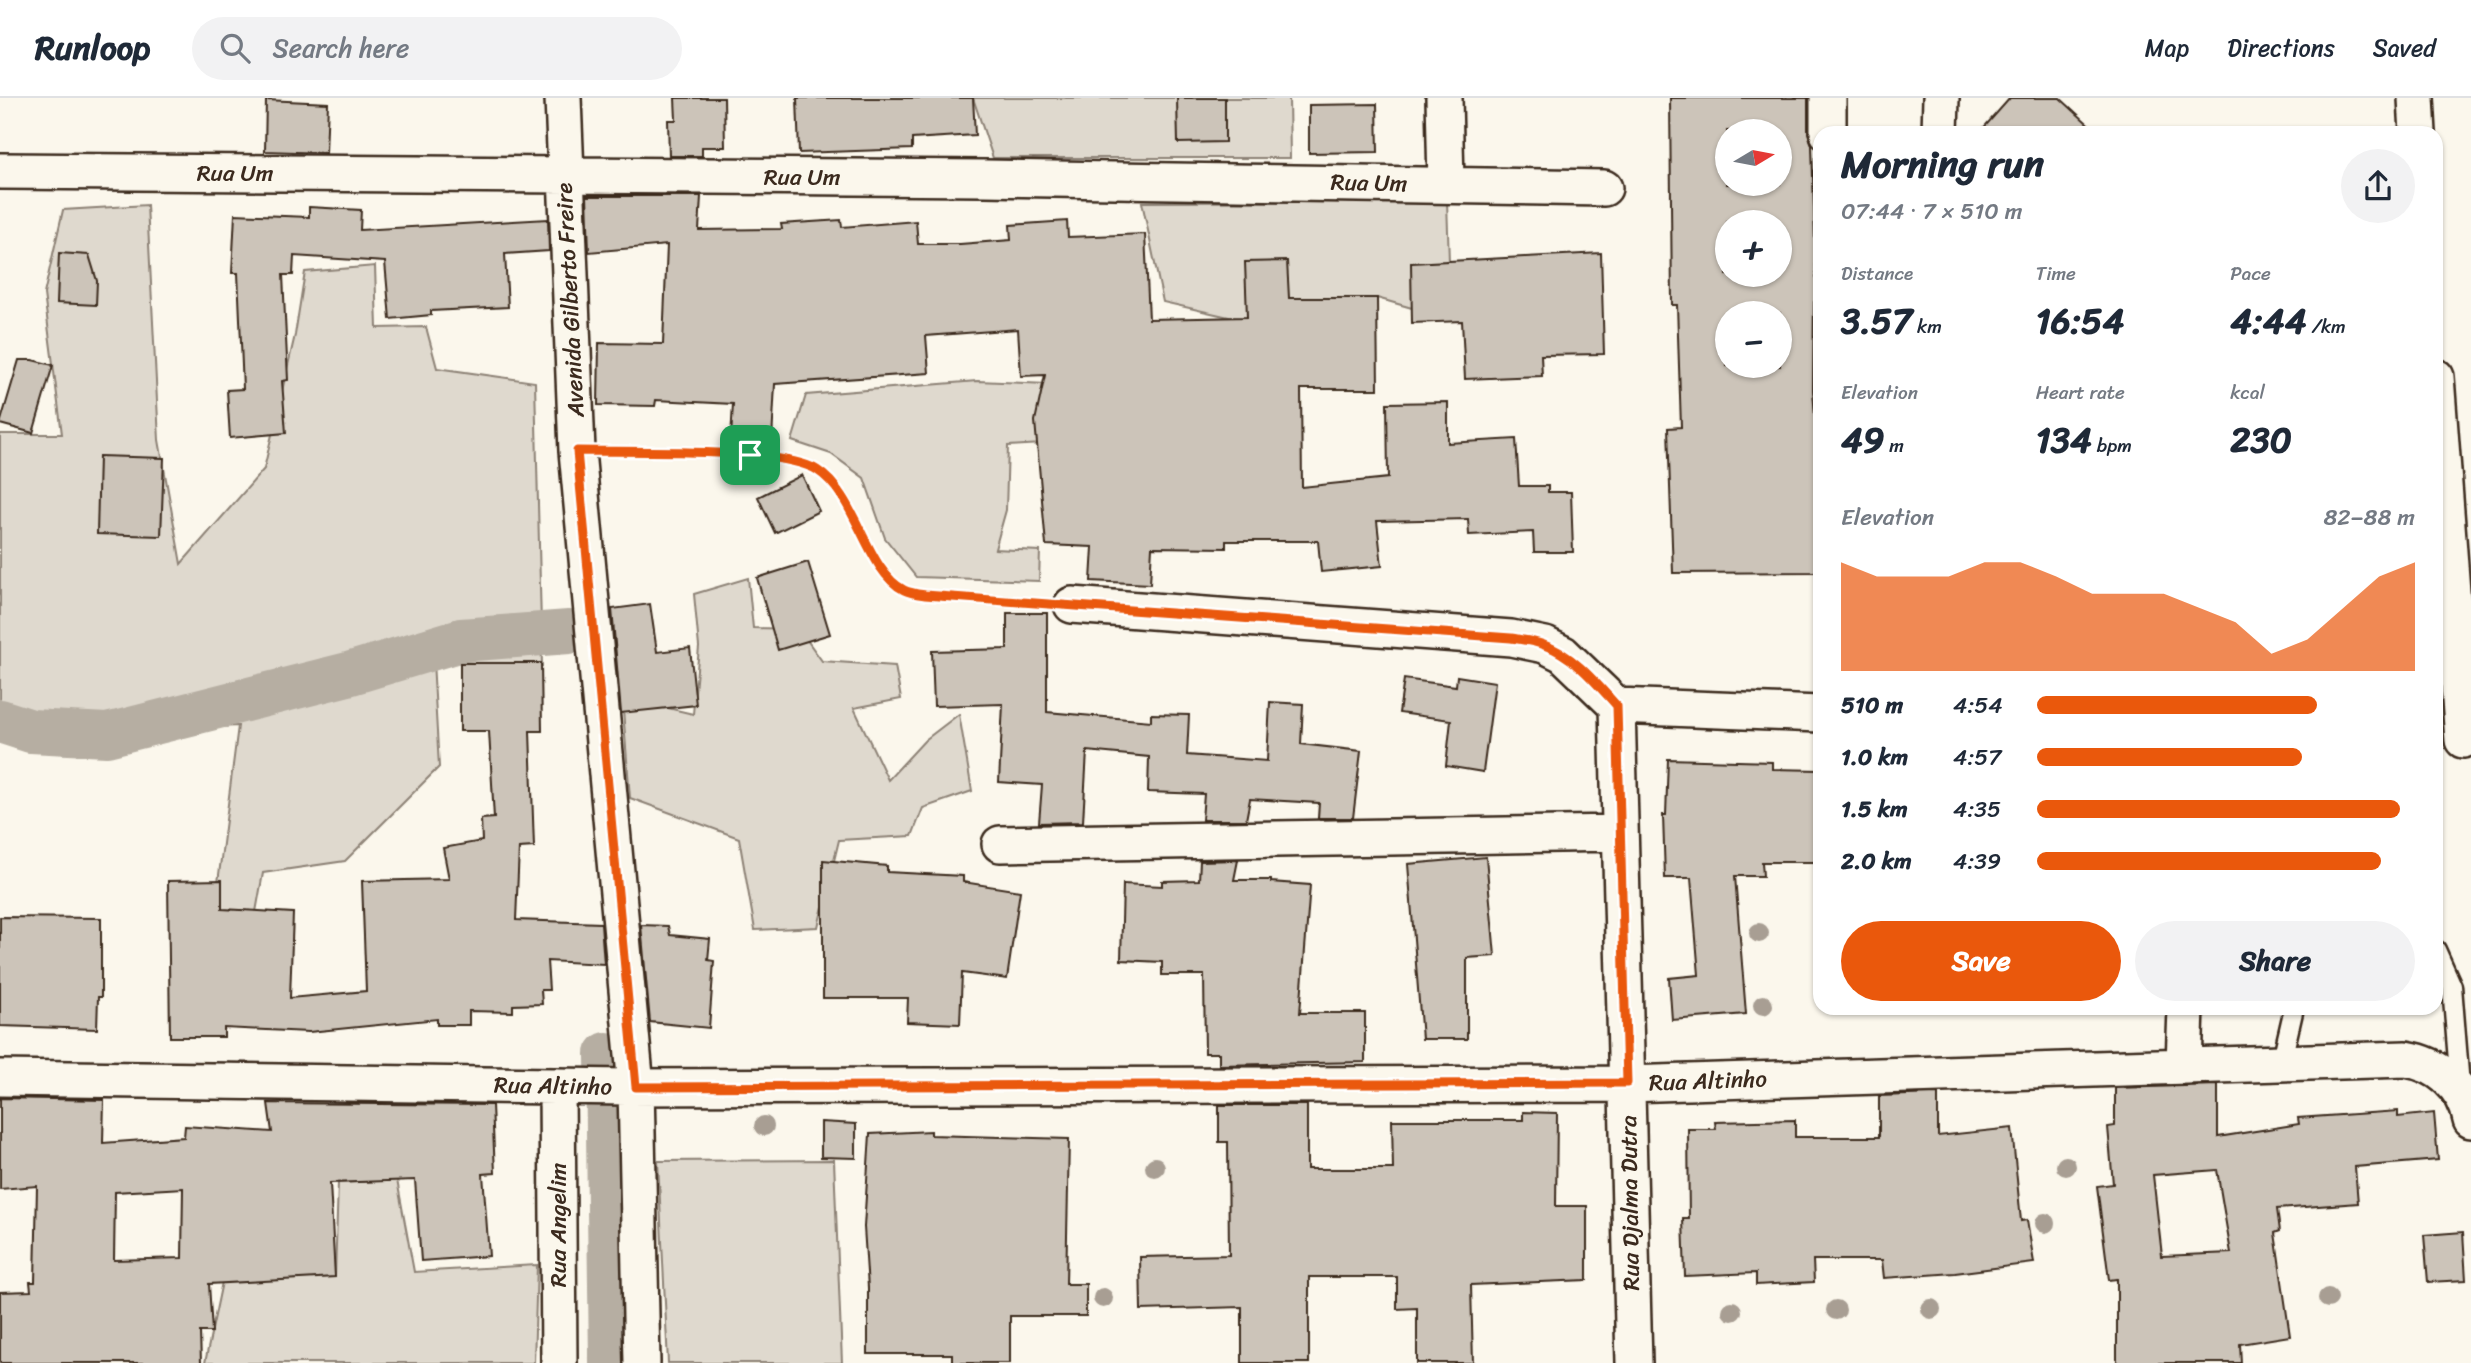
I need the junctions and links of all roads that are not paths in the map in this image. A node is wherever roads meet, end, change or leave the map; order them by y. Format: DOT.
graph roads {
  1 [pos="563,98"];
  2 [pos="1444,98"];
  3 [pos="1828,98"];
  4 [pos="1941,98"];
  5 [pos="2416,98"];
  6 [pos="1828,126"];
  7 [pos="1940,126"];
  8 [pos="2418,126"];
  9 [pos="0,171"];
  10 [pos="565,175"];
  11 [pos="1446,184"];
  12 [pos="1604,188"];
  13 [pos="2443,498"];
  14 [pos="1072,606"];
  15 [pos="1617,706"];
  16 [pos="1813,714"];
  17 [pos="2457,740"];
  18 [pos="1619,833"];
  19 [pos="1000,844"];
  20 [pos="2443,966"];
  21 [pos="2186,1015"];
  22 [pos="2292,1015"];
  23 [pos="2184,1064"];
  24 [pos="2281,1064"];
  25 [pos="0,1078"];
  26 [pos="1627,1083"];
  27 [pos="557,1086"];
  28 [pos="620,1087"];
  29 [pos="2465,1106"];
  30 [pos="559,1363"];
  31 [pos="642,1363"];
  32 [pos="1634,1363"];
  1 -- 10 [label="street, Avenida Gilberto Freire"];
  2 -- 11 [label="street"];
  3 -- 6 [label="street"];
  4 -- 7 [label="street"];
  5 -- 8 [label="street"];
  9 -- 10 [label="street, Rua Um"];
  10 -- 11 [label="street, Rua Um"];
  10 -- 28 [label="street, Avenida Gilberto Freire"];
  11 -- 12 [label="street, Rua Um"];
  13 -- 17 [label="street"];
  14 -- 15 [label="street"];
  15 -- 16 [label="street"];
  15 -- 18 [label="street, Rua Djalma Dutra"];
  18 -- 19 [label="street"];
  18 -- 26 [label="street, Rua Djalma Dutra"];
  20 -- 29 [label="lane"];
  21 -- 23 [label="street"];
  22 -- 24 [label="lane"];
  23 -- 24 [label="street, Rua Altinho"];
  23 -- 26 [label="street, Rua Altinho"];
  24 -- 29 [label="street, Rua Altinho"];
  25 -- 27 [label="street, Rua Altinho"];
  26 -- 28 [label="street, Rua Altinho"];
  26 -- 32 [label="street, Rua Djalma Dutra"];
  27 -- 28 [label="street, Rua Altinho"];
  27 -- 30 [label="street, Rua Angelim"];
  28 -- 31 [label="street"];
}
